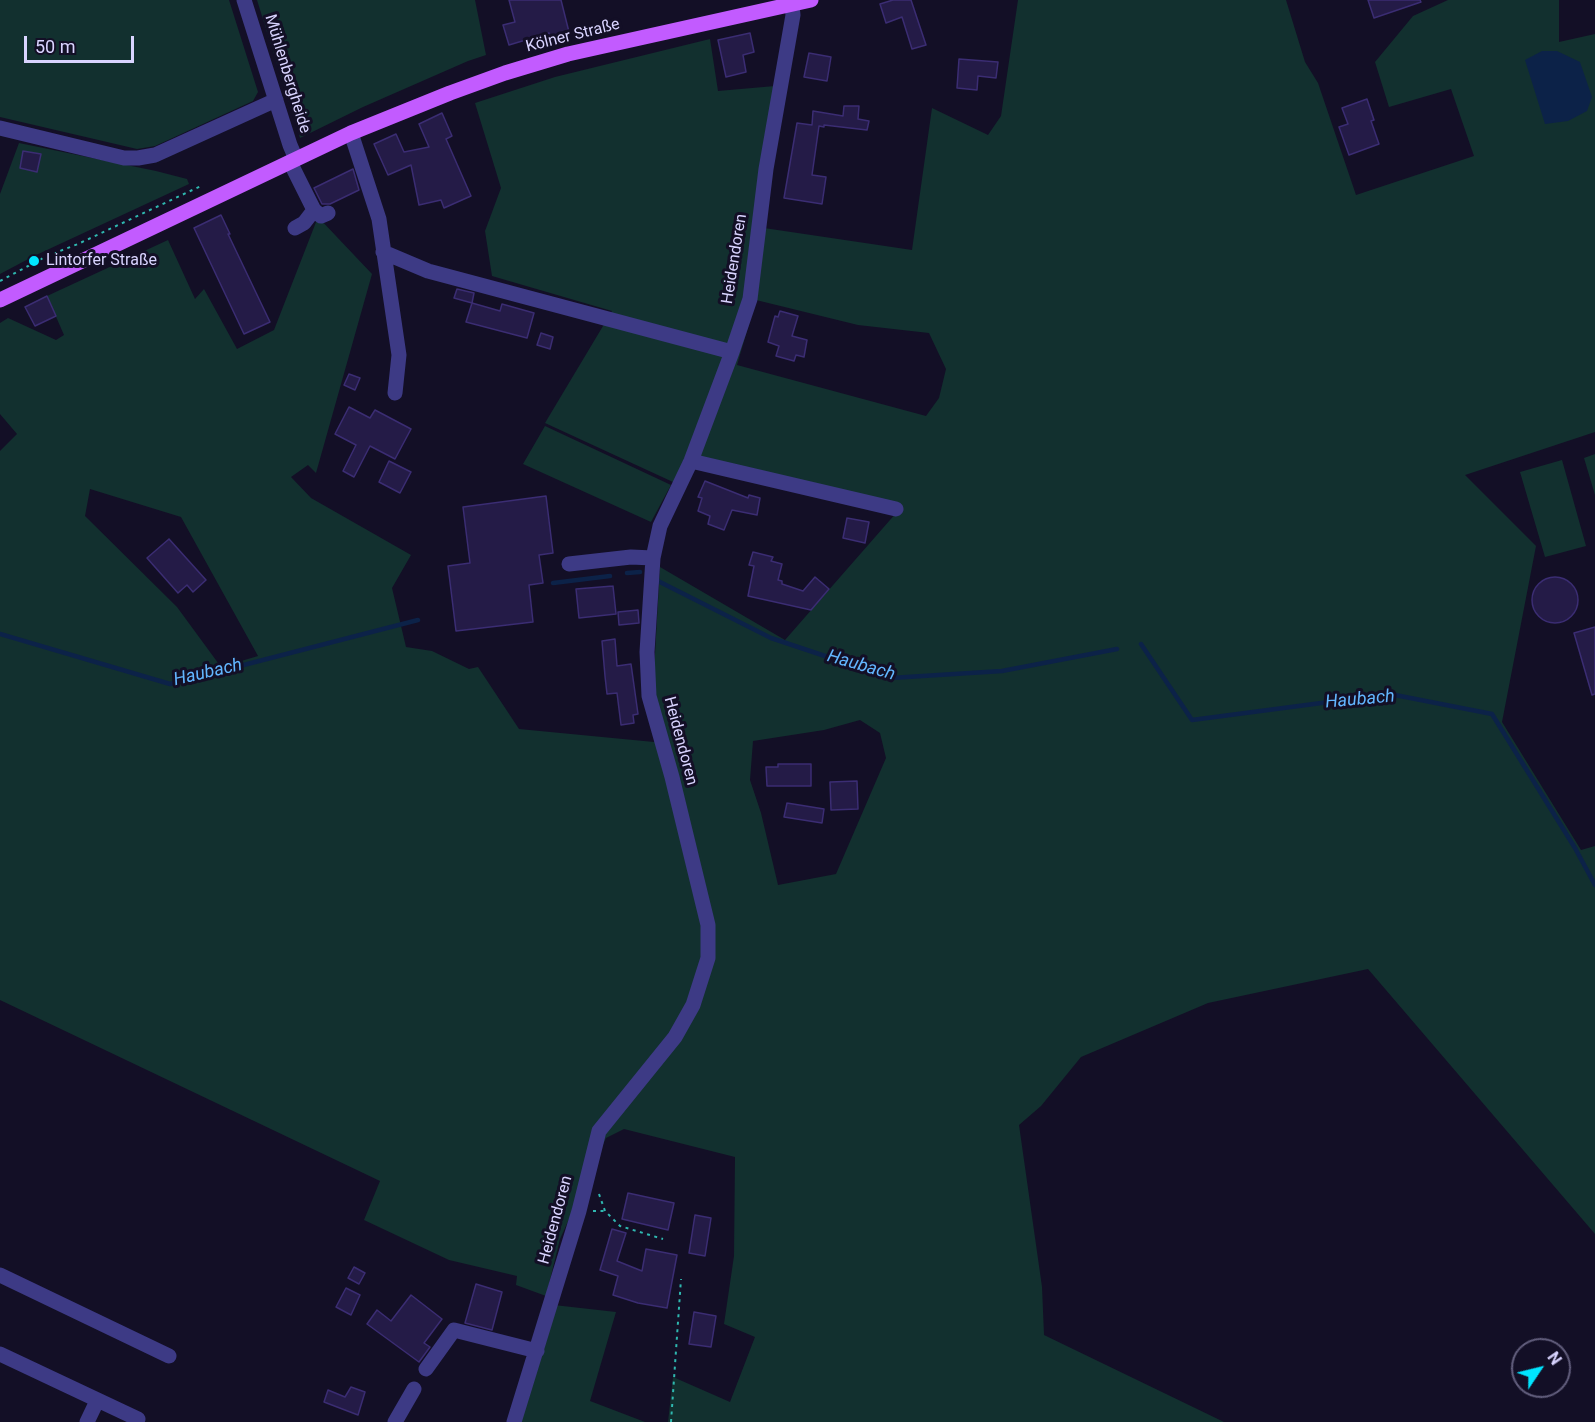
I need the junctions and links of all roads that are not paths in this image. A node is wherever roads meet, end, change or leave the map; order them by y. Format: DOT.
graph roads {
  1 [pos="244,0"];
  2 [pos="811,0"];
  3 [pos="792,5"];
  4 [pos="276,100"];
  5 [pos="0,128"];
  6 [pos="351,133"];
  7 [pos="293,160"];
  8 [pos="295,228"];
  9 [pos="383,252"];
  10 [pos="0,300"];
  11 [pos="732,352"];
  12 [pos="395,393"];
  13 [pos="691,461"];
  14 [pos="896,509"];
  15 [pos="653,558"];
  16 [pos="569,564"];
  17 [pos="0,1275"];
  18 [pos="537,1351"];
  19 [pos="0,1354"];
  20 [pos="169,1356"];
  21 [pos="426,1369"];
  22 [pos="414,1389"];
  23 [pos="97,1401"];
  24 [pos="138,1419"];
  25 [pos="87,1422"];
  26 [pos="395,1422"];
  27 [pos="514,1422"];
  1 -- 4 [label="street, Mühlenbergheide"];
  2 -- 3 [label="main road, Kölner Straße"];
  3 -- 6 [label="main road, Kölner Straße"];
  3 -- 11 [label="street, Heidendoren"];
  4 -- 5 [label="street"];
  4 -- 7 [label="street, Mühlenbergheide"];
  6 -- 7 [label="main road, Kölner Straße"];
  6 -- 9 [label="street"];
  7 -- 8 [label="street, Mühlenbergheide"];
  7 -- 10 [label="main road, Kölner Straße"];
  9 -- 11 [label="street"];
  9 -- 12 [label="street"];
  11 -- 13 [label="street, Heidendoren"];
  13 -- 14 [label="street"];
  13 -- 15 [label="street, Heidendoren"];
  15 -- 16 [label="street"];
  15 -- 18 [label="street, Heidendoren"];
  17 -- 20 [label="street"];
  18 -- 21 [label="street"];
  18 -- 27 [label="street, Heidendoren"];
  19 -- 23 [label="street"];
  22 -- 26 [label="street"];
  23 -- 24 [label="street"];
  23 -- 25 [label="street"];
}
